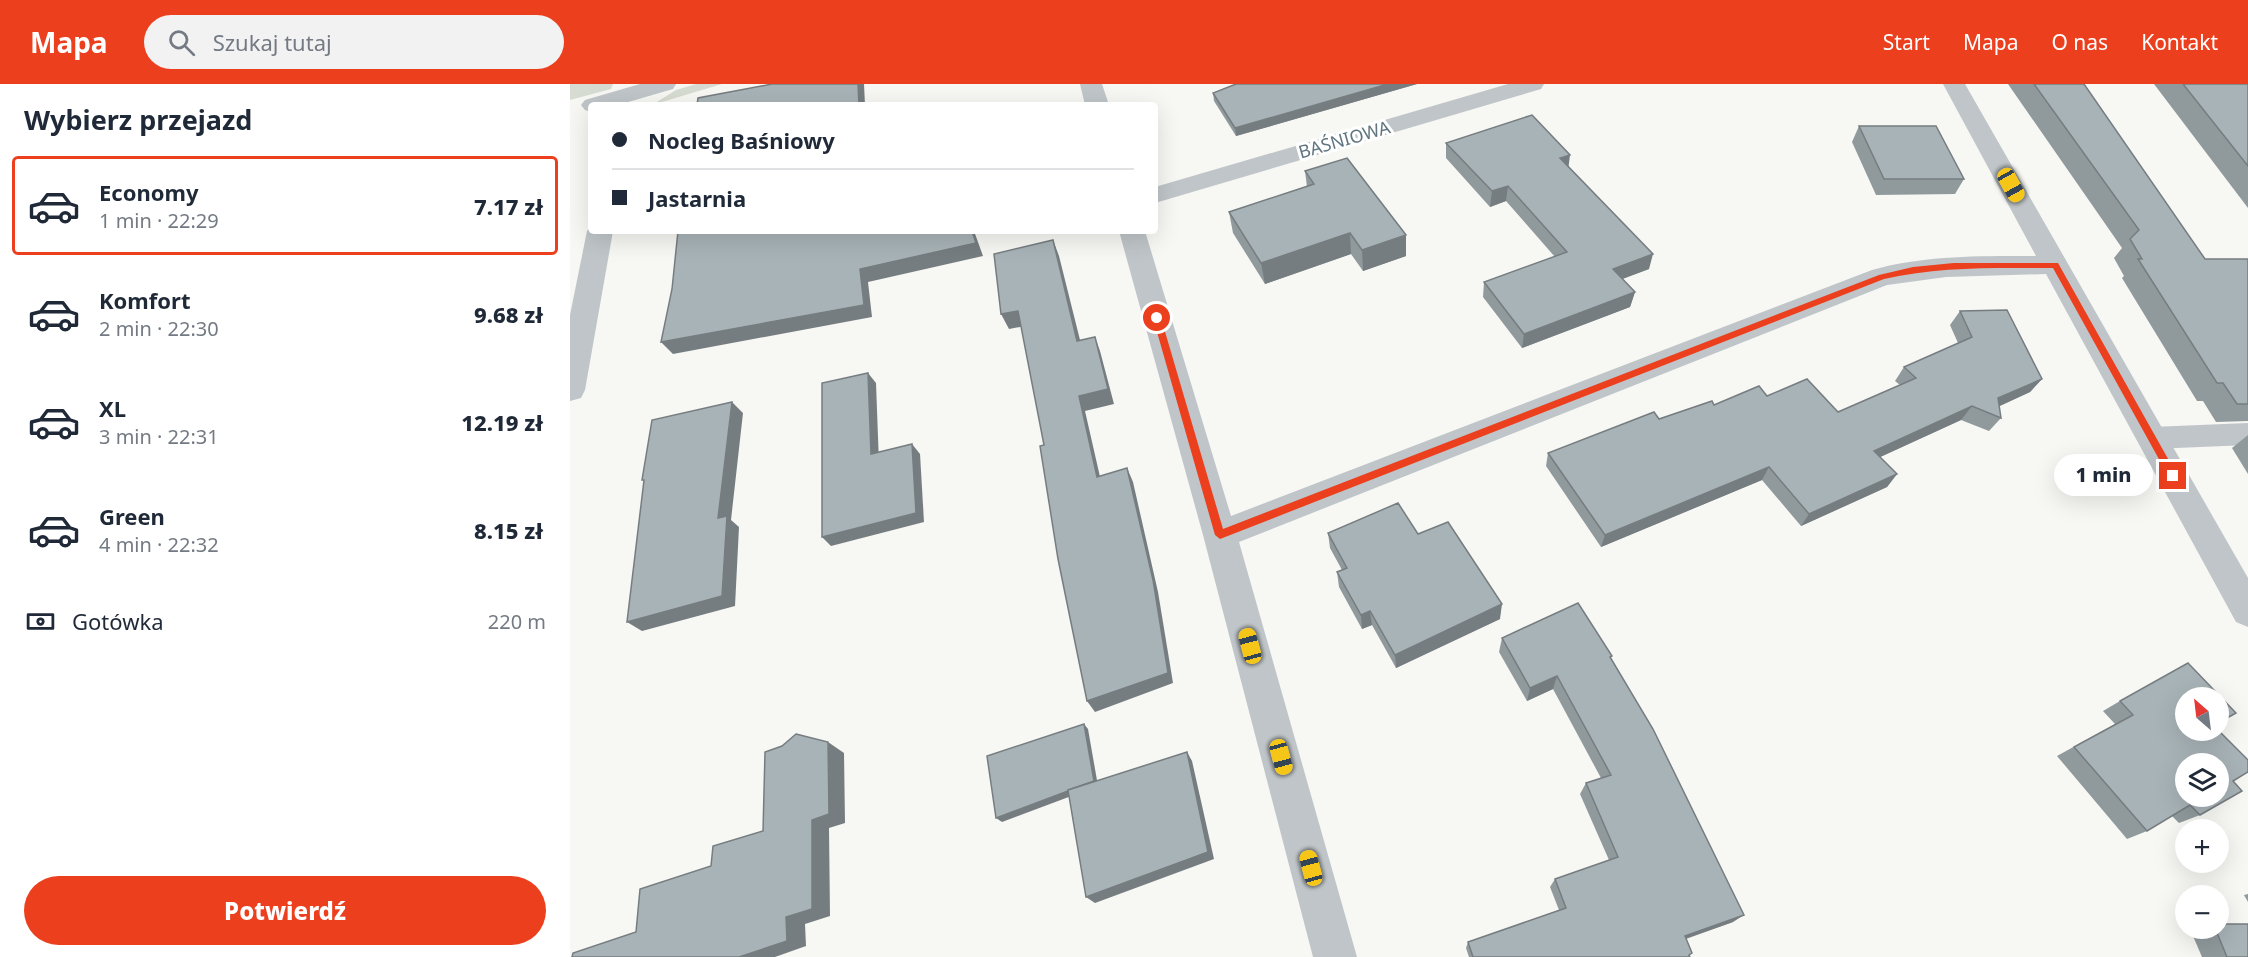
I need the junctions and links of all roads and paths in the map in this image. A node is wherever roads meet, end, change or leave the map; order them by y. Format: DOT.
graph roads {
  1 [pos="665,84"];
  2 [pos="1091,84"];
  3 [pos="1533,84"];
  4 [pos="1954,84"];
  5 [pos="625,100"];
  6 [pos="1095,102"];
  7 [pos="588,106"];
  8 [pos="570,111"];
  9 [pos="1158,194"];
  10 [pos="599,234"];
  11 [pos="1133,234"];
  12 [pos="2055,265"];
  13 [pos="570,390"];
  14 [pos="2248,434"];
  15 [pos="2152,438"];
  16 [pos="1220,535"];
  17 [pos="2248,611"];
  18 [pos="1335,957"];
  1 -- 5 [label="street"];
  2 -- 6 [label="street"];
  3 -- 9 [label="street, BAŚNIOWA"];
  4 -- 12 [label="street"];
  7 -- 8 [label="street"];
  10 -- 13 [label="street"];
  11 -- 16 [label="street"];
  12 -- 15 [label="street"];
  12 -- 16 [label="street"];
  14 -- 15 [label="lane"];
  15 -- 17 [label="street"];
  16 -- 18 [label="street"];
}
